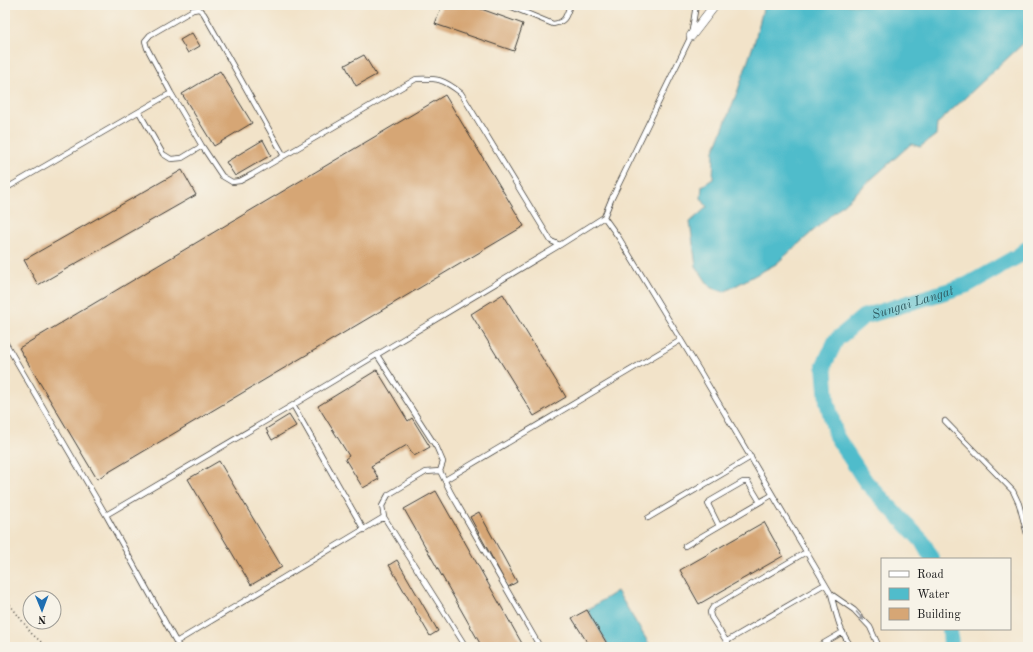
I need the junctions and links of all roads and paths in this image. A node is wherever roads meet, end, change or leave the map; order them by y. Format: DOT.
graph roads {
  1 [pos="507,5"];
  2 [pos="570,5"];
  3 [pos="696,5"];
  4 [pos="716,5"];
  5 [pos="691,36"];
  6 [pos="171,93"];
  7 [pos="139,112"];
  8 [pos="202,146"];
  9 [pos="284,156"];
  10 [pos="5,189"];
  11 [pos="604,217"];
  12 [pos="560,245"];
  13 [pos="681,340"];
  14 [pos="5,342"];
  15 [pos="377,355"];
  16 [pos="293,405"];
  17 [pos="945,421"];
  18 [pos="751,457"];
  19 [pos="440,471"];
  20 [pos="445,480"];
  21 [pos="772,494"];
  22 [pos="760,502"];
  23 [pos="106,515"];
  24 [pos="384,517"];
  25 [pos="648,518"];
  26 [pos="720,526"];
  27 [pos="364,530"];
  28 [pos="1028,538"];
  29 [pos="684,546"];
  30 [pos="806,552"];
  31 [pos="825,584"];
  32 [pos="831,594"];
  33 [pos="5,598"];
  34 [pos="843,632"];
  35 [pos="726,641"];
  36 [pos="176,642"];
  37 [pos="47,647"];
  38 [pos="179,647"];
  39 [pos="466,647"];
  40 [pos="540,647"];
  41 [pos="730,647"];
  42 [pos="817,647"];
  43 [pos="852,647"];
  44 [pos="879,647"];
  1 -- 2 [label="lane"];
  3 -- 5 [label="lane"];
  4 -- 5 [label="street"];
  5 -- 11 [label="lane"];
  6 -- 7 [label="lane"];
  6 -- 8 [label="lane"];
  6 -- 9 [label="lane"];
  7 -- 8 [label="lane"];
  7 -- 10 [label="lane"];
  8 -- 9 [label="lane"];
  9 -- 12 [label="lane"];
  11 -- 12 [label="lane"];
  11 -- 13 [label="lane"];
  12 -- 15 [label="lane"];
  13 -- 18 [label="lane"];
  13 -- 20 [label="lane"];
  14 -- 23 [label="lane"];
  15 -- 16 [label="lane"];
  15 -- 19 [label="lane"];
  16 -- 23 [label="lane"];
  16 -- 27 [label="lane"];
  17 -- 28 [label="lane"];
  18 -- 21 [label="lane"];
  18 -- 25 [label="lane"];
  19 -- 20 [label="lane"];
  19 -- 24 [label="lane"];
  20 -- 40 [label="lane"];
  21 -- 22 [label="lane"];
  21 -- 30 [label="lane"];
  22 -- 26 [label="lane"];
  22 -- 26 [label="lane"];
  23 -- 36 [label="lane"];
  24 -- 27 [label="lane"];
  24 -- 39 [label="lane"];
  26 -- 29 [label="lane"];
  27 -- 36 [label="lane"];
  30 -- 31 [label="lane"];
  30 -- 35 [label="lane"];
  31 -- 32 [label="lane"];
  31 -- 35 [label="lane"];
  32 -- 34 [label="lane"];
  32 -- 44 [label="lane, one-way"];
  33 -- 37 [label="path"];
  34 -- 42 [label="lane"];
  34 -- 43 [label="lane"];
  35 -- 41 [label="lane"];
  36 -- 38 [label="lane"];
}
